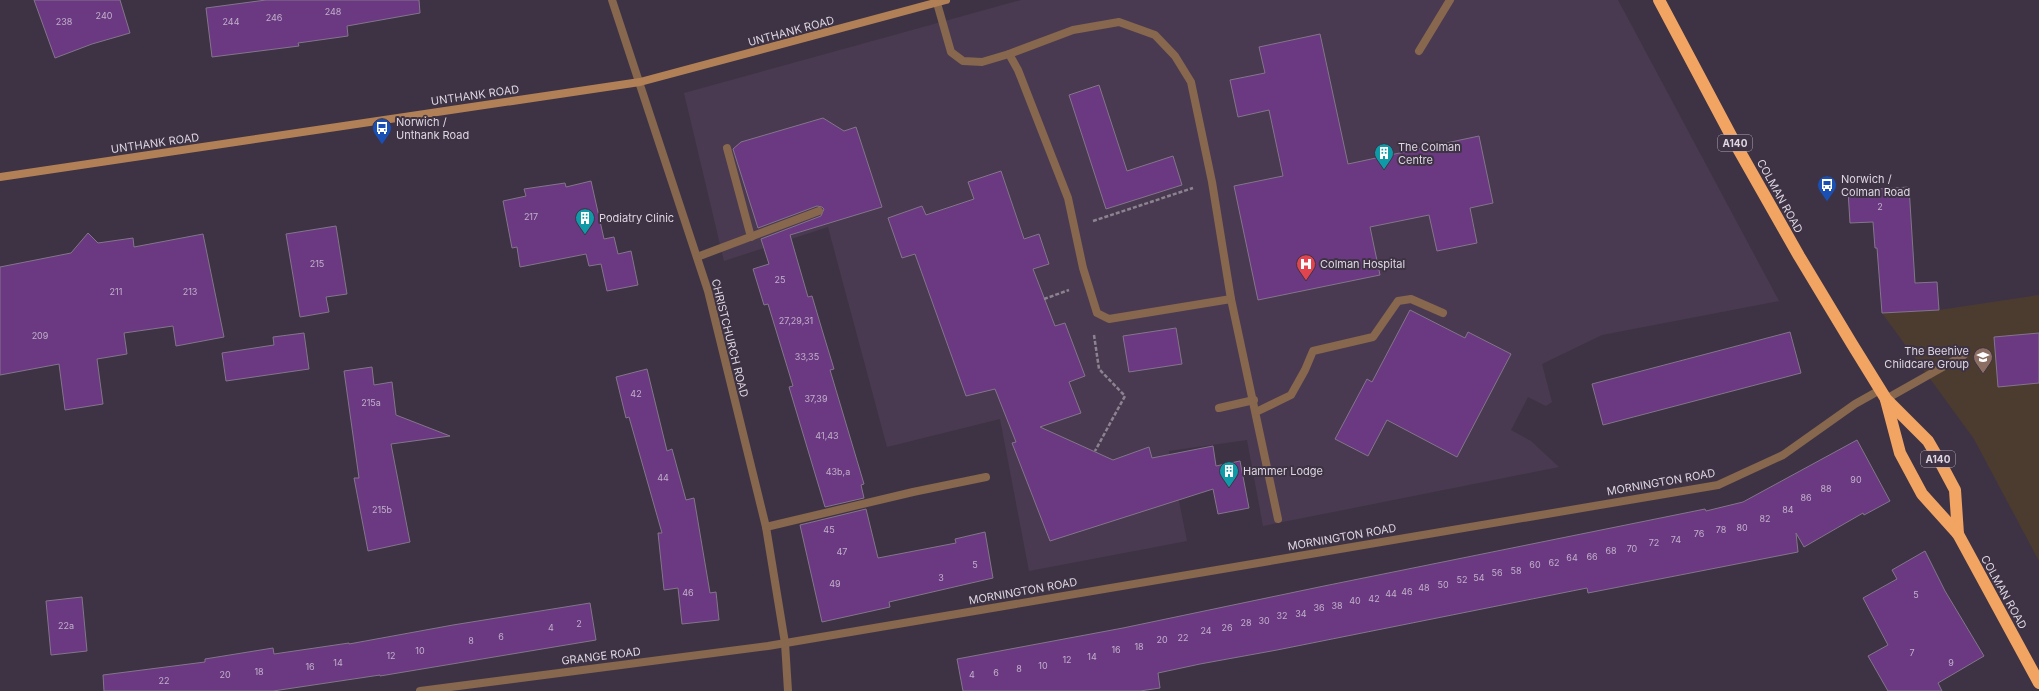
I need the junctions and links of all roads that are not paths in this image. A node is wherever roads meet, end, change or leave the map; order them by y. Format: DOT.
graph roads {
  1 [pos="612,0"];
  2 [pos="946,0"];
  3 [pos="1450,0"];
  4 [pos="1659,0"];
  5 [pos="937,3"];
  6 [pos="1420,51"];
  7 [pos="1009,54"];
  8 [pos="640,82"];
  9 [pos="726,148"];
  10 [pos="0,177"];
  11 [pos="819,211"];
  12 [pos="751,237"];
  13 [pos="697,257"];
  14 [pos="1231,299"];
  15 [pos="1443,313"];
  16 [pos="1964,355"];
  17 [pos="1883,395"];
  18 [pos="1254,400"];
  19 [pos="1219,408"];
  20 [pos="1256,412"];
  21 [pos="986,478"];
  22 [pos="1278,518"];
  23 [pos="766,527"];
  24 [pos="1958,534"];
  25 [pos="785,643"];
  26 [pos="2039,683"];
  27 [pos="420,691"];
  28 [pos="788,691"];
  1 -- 8 [label="street, CHRISTCHURCH ROAD"];
  2 -- 5 [label="street, UNTHANK ROAD"];
  3 -- 6 [label="street"];
  4 -- 17 [label="highway, COLMAN ROAD / A140"];
  5 -- 7 [label="street"];
  5 -- 8 [label="street, UNTHANK ROAD"];
  7 -- 14 [label="street"];
  7 -- 14 [label="street"];
  8 -- 10 [label="street, UNTHANK ROAD"];
  8 -- 13 [label="street, CHRISTCHURCH ROAD"];
  9 -- 12 [label="street"];
  11 -- 12 [label="street"];
  12 -- 13 [label="street"];
  13 -- 23 [label="street, CHRISTCHURCH ROAD"];
  14 -- 18 [label="street"];
  15 -- 20 [label="street"];
  16 -- 17 [label="street, MORNINGTON ROAD"];
  17 -- 24 [label="highway, COLMAN ROAD / A140"];
  17 -- 24 [label="highway, COLMAN ROAD / A140"];
  17 -- 25 [label="street, MORNINGTON ROAD"];
  18 -- 19 [label="street"];
  18 -- 20 [label="street"];
  20 -- 22 [label="street"];
  21 -- 23 [label="street"];
  23 -- 25 [label="street, CHRISTCHURCH ROAD"];
  24 -- 26 [label="highway, COLMAN ROAD / A140"];
  25 -- 27 [label="street, GRANGE ROAD"];
  25 -- 28 [label="street, CHRISTCHURCH ROAD"];
}
